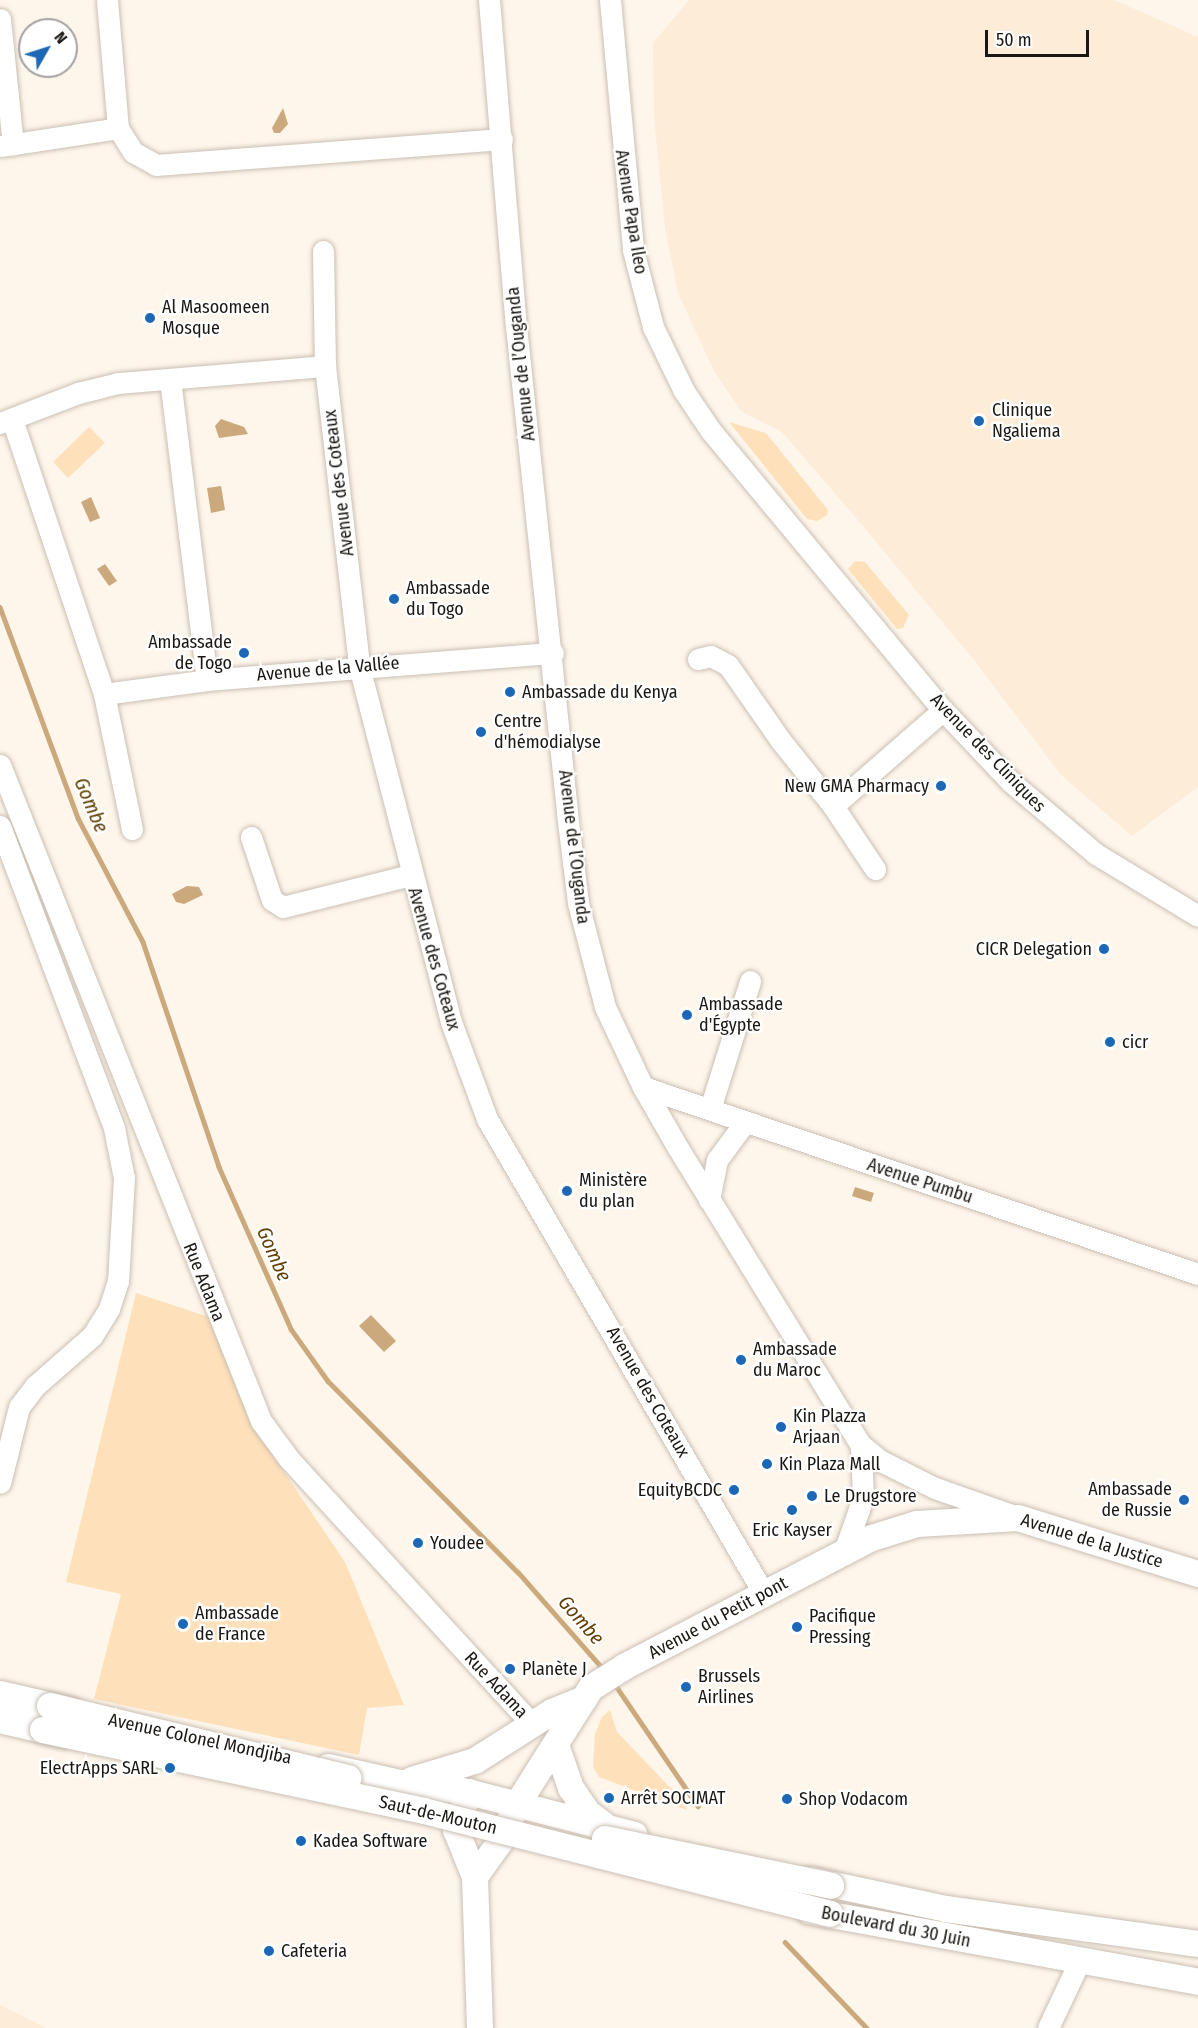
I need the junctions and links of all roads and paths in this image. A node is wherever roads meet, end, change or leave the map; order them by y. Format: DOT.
graph roads {
  1 [pos="107,0"];
  2 [pos="610,0"];
  3 [pos="493,3"];
  4 [pos="0,19"];
  5 [pos="118,128"];
  6 [pos="502,140"];
  7 [pos="6,145"];
  8 [pos="323,251"];
  9 [pos="325,366"];
  10 [pos="170,379"];
  11 [pos="6,421"];
  12 [pos="812,550"];
  13 [pos="553,654"];
  14 [pos="698,659"];
  15 [pos="359,666"];
  16 [pos="207,680"];
  17 [pos="104,694"];
  18 [pos="943,710"];
  19 [pos="0,765"];
  20 [pos="833,806"];
  21 [pos="0,826"];
  22 [pos="132,830"];
  23 [pos="251,837"];
  24 [pos="875,869"];
  25 [pos="410,875"];
  26 [pos="1198,916"];
  27 [pos="750,981"];
  28 [pos="643,1087"];
  29 [pos="710,1109"];
  30 [pos="744,1122"];
  31 [pos="709,1200"];
  32 [pos="1198,1274"];
  33 [pos="861,1445"];
  34 [pos="0,1483"];
  35 [pos="1018,1518"];
  36 [pos="845,1549"];
  37 [pos="1198,1574"];
  38 [pos="764,1594"];
  39 [pos="0,1694"];
  40 [pos="588,1694"];
  41 [pos="46,1718"];
  42 [pos="0,1720"];
  43 [pos="532,1724"];
  44 [pos="556,1745"];
  45 [pos="475,1761"];
  46 [pos="400,1784"];
  47 [pos="427,1787"];
  48 [pos="468,1792"];
  49 [pos="517,1805"];
  50 [pos="552,1814"];
  51 [pos="420,1821"];
  52 [pos="607,1828"];
  53 [pos="456,1830"];
  54 [pos="500,1842"];
  55 [pos="543,1853"];
  56 [pos="475,1877"];
  57 [pos="831,1886"];
  58 [pos="830,1914"];
  59 [pos="1198,1944"];
  60 [pos="1079,1962"];
  61 [pos="1198,1982"];
  62 [pos="480,2028"];
  63 [pos="1048,2028"];
  1 -- 5 [label="street"];
  2 -- 12 [label="street, Avenue Papa Ileo"];
  3 -- 6 [label="street, Avenue de l’Ouganda"];
  4 -- 7 [label="street"];
  5 -- 6 [label="street"];
  5 -- 7 [label="street"];
  6 -- 13 [label="street, Avenue de l’Ouganda"];
  8 -- 9 [label="street, Avenue des Coteaux"];
  9 -- 10 [label="street"];
  9 -- 15 [label="street, Avenue des Coteaux"];
  10 -- 11 [label="street"];
  10 -- 16 [label="street"];
  11 -- 17 [label="street"];
  12 -- 18 [label="street, Avenue des Cliniques"];
  13 -- 15 [label="street, Avenue de la Vallée"];
  13 -- 28 [label="street, Avenue de l’Ouganda"];
  14 -- 20 [label="street"];
  15 -- 16 [label="street, Avenue de la Vallée"];
  15 -- 25 [label="street, Avenue des Coteaux"];
  16 -- 17 [label="street, Avenue de la Vallée"];
  17 -- 22 [label="street"];
  18 -- 20 [label="street"];
  18 -- 26 [label="street, Avenue des Cliniques"];
  19 -- 43 [label="street, Rue Adama"];
  20 -- 24 [label="street"];
  21 -- 34 [label="street"];
  23 -- 25 [label="street"];
  25 -- 38 [label="street, Avenue des Coteaux"];
  27 -- 29 [label="street"];
  28 -- 29 [label="street, Avenue Pumbu"];
  28 -- 31 [label="street, Avenue de l’Ouganda"];
  29 -- 30 [label="street, Avenue Pumbu"];
  30 -- 31 [label="street"];
  30 -- 32 [label="street, Avenue Pumbu"];
  31 -- 33 [label="street, Avenue de l’Ouganda"];
  33 -- 35 [label="street, Avenue de l’Ouganda"];
  33 -- 36 [label="street, Avenue de l’Ouganda"];
  35 -- 36 [label="main road, Avenue de la Justice"];
  35 -- 37 [label="main road, Avenue de la Justice"];
  36 -- 38 [label="main road, Avenue du Petit pont"];
  38 -- 40 [label="main road, Avenue du Petit pont"];
  39 -- 41 [label="main road, Avenue Colonel Mondjiba"];
  40 -- 43 [label="main road, Avenue du Petit pont"];
  40 -- 44 [label="main road"];
  41 -- 42 [label="main road, Avenue Colonel Mondjiba"];
  41 -- 46 [label="main road, Avenue Colonel Mondjiba"];
  41 -- 51 [label="main road, Avenue Colonel Mondjiba"];
  41 -- 57 [label="main road, Saut-de-Mouton, bridge"];
  41 -- 58 [label="main road, Saut-de-Mouton, bridge"];
  43 -- 45 [label="main road, Avenue du Petit pont"];
  44 -- 49 [label="main road"];
  44 -- 52 [label="main road"];
  45 -- 46 [label="main road, Avenue du Petit pont"];
  45 -- 48 [label="main road"];
  46 -- 47 [label="main road, Avenue Colonel Mondjiba"];
  47 -- 48 [label="main road, Avenue Colonel Mondjiba"];
  47 -- 51 [label="main road"];
  48 -- 49 [label="main road, Avenue Colonel Mondjiba"];
  48 -- 53 [label="main road"];
  49 -- 50 [label="main road, Boulevard du 30 Juin"];
  49 -- 54 [label="main road"];
  50 -- 52 [label="main road, Boulevard du 30 Juin"];
  50 -- 55 [label="main road"];
  51 -- 53 [label="main road, Avenue Colonel Mondjiba"];
  52 -- 57 [label="main road, Boulevard du 30 Juin"];
  53 -- 54 [label="main road, Boulevard du 30 Juin"];
  53 -- 56 [label="main road"];
  54 -- 55 [label="main road, Boulevard du 30 Juin"];
  54 -- 56 [label="main road"];
  55 -- 58 [label="main road, Boulevard du 30 Juin"];
  56 -- 62 [label="main road"];
  57 -- 59 [label="main road, Boulevard du 30 Juin"];
  58 -- 60 [label="main road, Boulevard du 30 Juin"];
  60 -- 61 [label="main road, Boulevard du 30 Juin"];
  60 -- 63 [label="street"];
}
